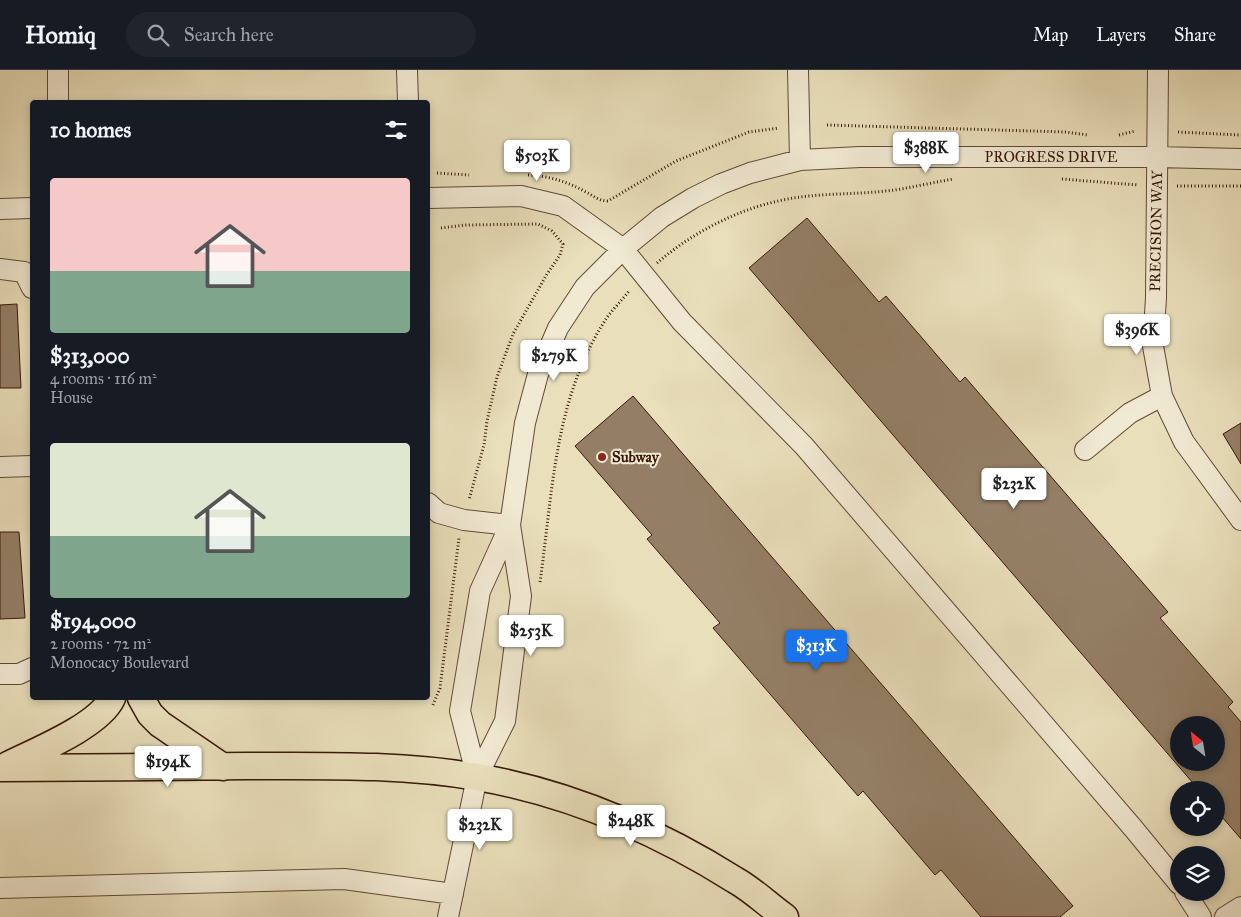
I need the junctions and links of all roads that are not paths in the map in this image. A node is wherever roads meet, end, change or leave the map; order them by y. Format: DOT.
graph roads {
  1 [pos="58,70"];
  2 [pos="407,70"];
  3 [pos="798,70"];
  4 [pos="1158,70"];
  5 [pos="58,100"];
  6 [pos="408,100"];
  7 [pos="1157,157"];
  8 [pos="1241,159"];
  9 [pos="800,160"];
  10 [pos="430,198"];
  11 [pos="30,208"];
  12 [pos="0,209"];
  13 [pos="623,249"];
  14 [pos="0,269"];
  15 [pos="30,284"];
  16 [pos="1162,396"];
  17 [pos="1085,450"];
  18 [pos="30,466"];
  19 [pos="0,467"];
  20 [pos="430,504"];
  21 [pos="1241,520"];
  22 [pos="510,525"];
  23 [pos="30,669"];
  24 [pos="0,674"];
  25 [pos="111,700"];
  26 [pos="142,700"];
  27 [pos="223,766"];
  28 [pos="1,768"];
  29 [pos="477,777"];
  30 [pos="1170,873"];
  31 [pos="0,888"];
  32 [pos="453,894"];
  33 [pos="1191,901"];
  34 [pos="1241,907"];
  35 [pos="448,917"];
  36 [pos="784,917"];
  37 [pos="1202,917"];
  38 [pos="1226,917"];
  1 -- 5 [label="street"];
  2 -- 6 [label="street"];
  3 -- 9 [label="street"];
  4 -- 7 [label="street, PRECISION WAY"];
  7 -- 8 [label="street, PROGRESS DRIVE"];
  7 -- 9 [label="street, PROGRESS DRIVE"];
  7 -- 16 [label="street, PRECISION WAY"];
  9 -- 13 [label="street, PROGRESS DRIVE"];
  10 -- 13 [label="street"];
  11 -- 12 [label="street"];
  13 -- 22 [label="street, PROGRESS DRIVE"];
  13 -- 30 [label="street"];
  14 -- 15 [label="street"];
  16 -- 17 [label="street"];
  16 -- 21 [label="street, PRECISION WAY"];
  18 -- 19 [label="street"];
  20 -- 22 [label="street"];
  22 -- 29 [label="street, PROGRESS DRIVE"];
  22 -- 29 [label="street, PROGRESS DRIVE"];
  23 -- 24 [label="street"];
  25 -- 28 [label="main road"];
  26 -- 27 [label="main road"];
  27 -- 28 [label="main road"];
  27 -- 29 [label="main road"];
  29 -- 32 [label="street"];
  29 -- 36 [label="main road"];
  31 -- 32 [label="street"];
  32 -- 35 [label="street"];
  33 -- 37 [label="street"];
  34 -- 38 [label="street"];
}
